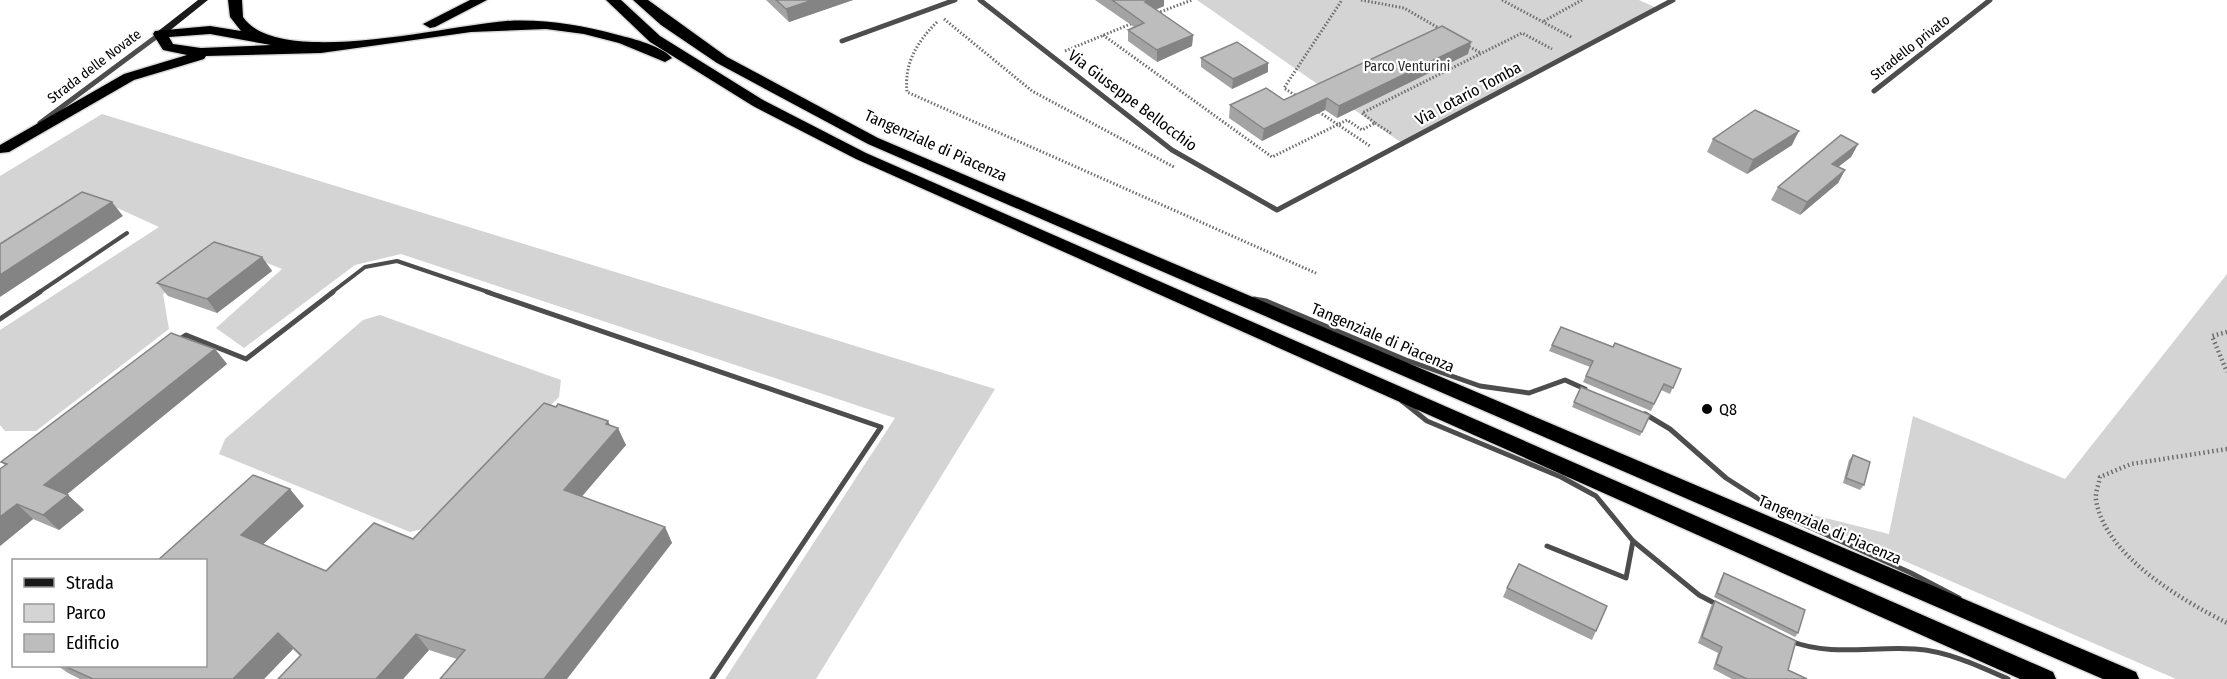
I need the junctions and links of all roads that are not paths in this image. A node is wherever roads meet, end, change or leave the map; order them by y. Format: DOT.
graph roads {
  1 [pos="204,0"];
  2 [pos="235,0"];
  3 [pos="480,0"];
  4 [pos="613,0"];
  5 [pos="640,0"];
  6 [pos="955,0"];
  7 [pos="980,0"];
  8 [pos="1673,0"];
  9 [pos="1990,0"];
  10 [pos="160,34"];
  11 [pos="260,39"];
  12 [pos="842,40"];
  13 [pos="375,42"];
  14 [pos="321,49"];
  15 [pos="212,53"];
  16 [pos="1874,91"];
  17 [pos="758,103"];
  18 [pos="2,151"];
  19 [pos="1276,210"];
  20 [pos="127,233"];
  21 [pos="1239,297"];
  22 [pos="0,319"];
  23 [pos="176,342"];
  24 [pos="1382,385"];
  25 [pos="1597,393"];
  26 [pos="1639,411"];
  27 [pos="1633,541"];
  28 [pos="1547,546"];
  29 [pos="1729,610"];
  30 [pos="2000,623"];
  31 [pos="1779,635"];
  32 [pos="712,679"];
  33 [pos="2008,679"];
  34 [pos="2045,679"];
  35 [pos="2128,679"];
  1 -- 10 [label="street, Strada delle Novate"];
  2 -- 11 [label="highway"];
  3 -- 13 [label="highway"];
  4 -- 17 [label="highway"];
  5 -- 21 [label="highway, Tangenziale di Piacenza"];
  6 -- 12 [label="street"];
  7 -- 19 [label="street, Via Giuseppe Bellocchio"];
  8 -- 19 [label="street, Via Lotario Tomba"];
  9 -- 16 [label="street, Stradello privato"];
  10 -- 11 [label="highway"];
  10 -- 15 [label="highway"];
  10 -- 18 [label="street, Strada delle Novate"];
  11 -- 14 [label="highway"];
  13 -- 14 [label="highway"];
  13 -- 17 [label="highway"];
  14 -- 15 [label="highway"];
  15 -- 18 [label="highway"];
  17 -- 24 [label="highway"];
  20 -- 22 [label="lane"];
  21 -- 25 [label="lane"];
  21 -- 30 [label="highway, Tangenziale di Piacenza"];
  23 -- 32 [label="lane"];
  24 -- 27 [label="lane"];
  24 -- 34 [label="highway"];
  26 -- 30 [label="lane"];
  27 -- 28 [label="lane"];
  27 -- 29 [label="lane"];
  30 -- 35 [label="highway, Tangenziale di Piacenza"];
  31 -- 33 [label="lane"];
}
